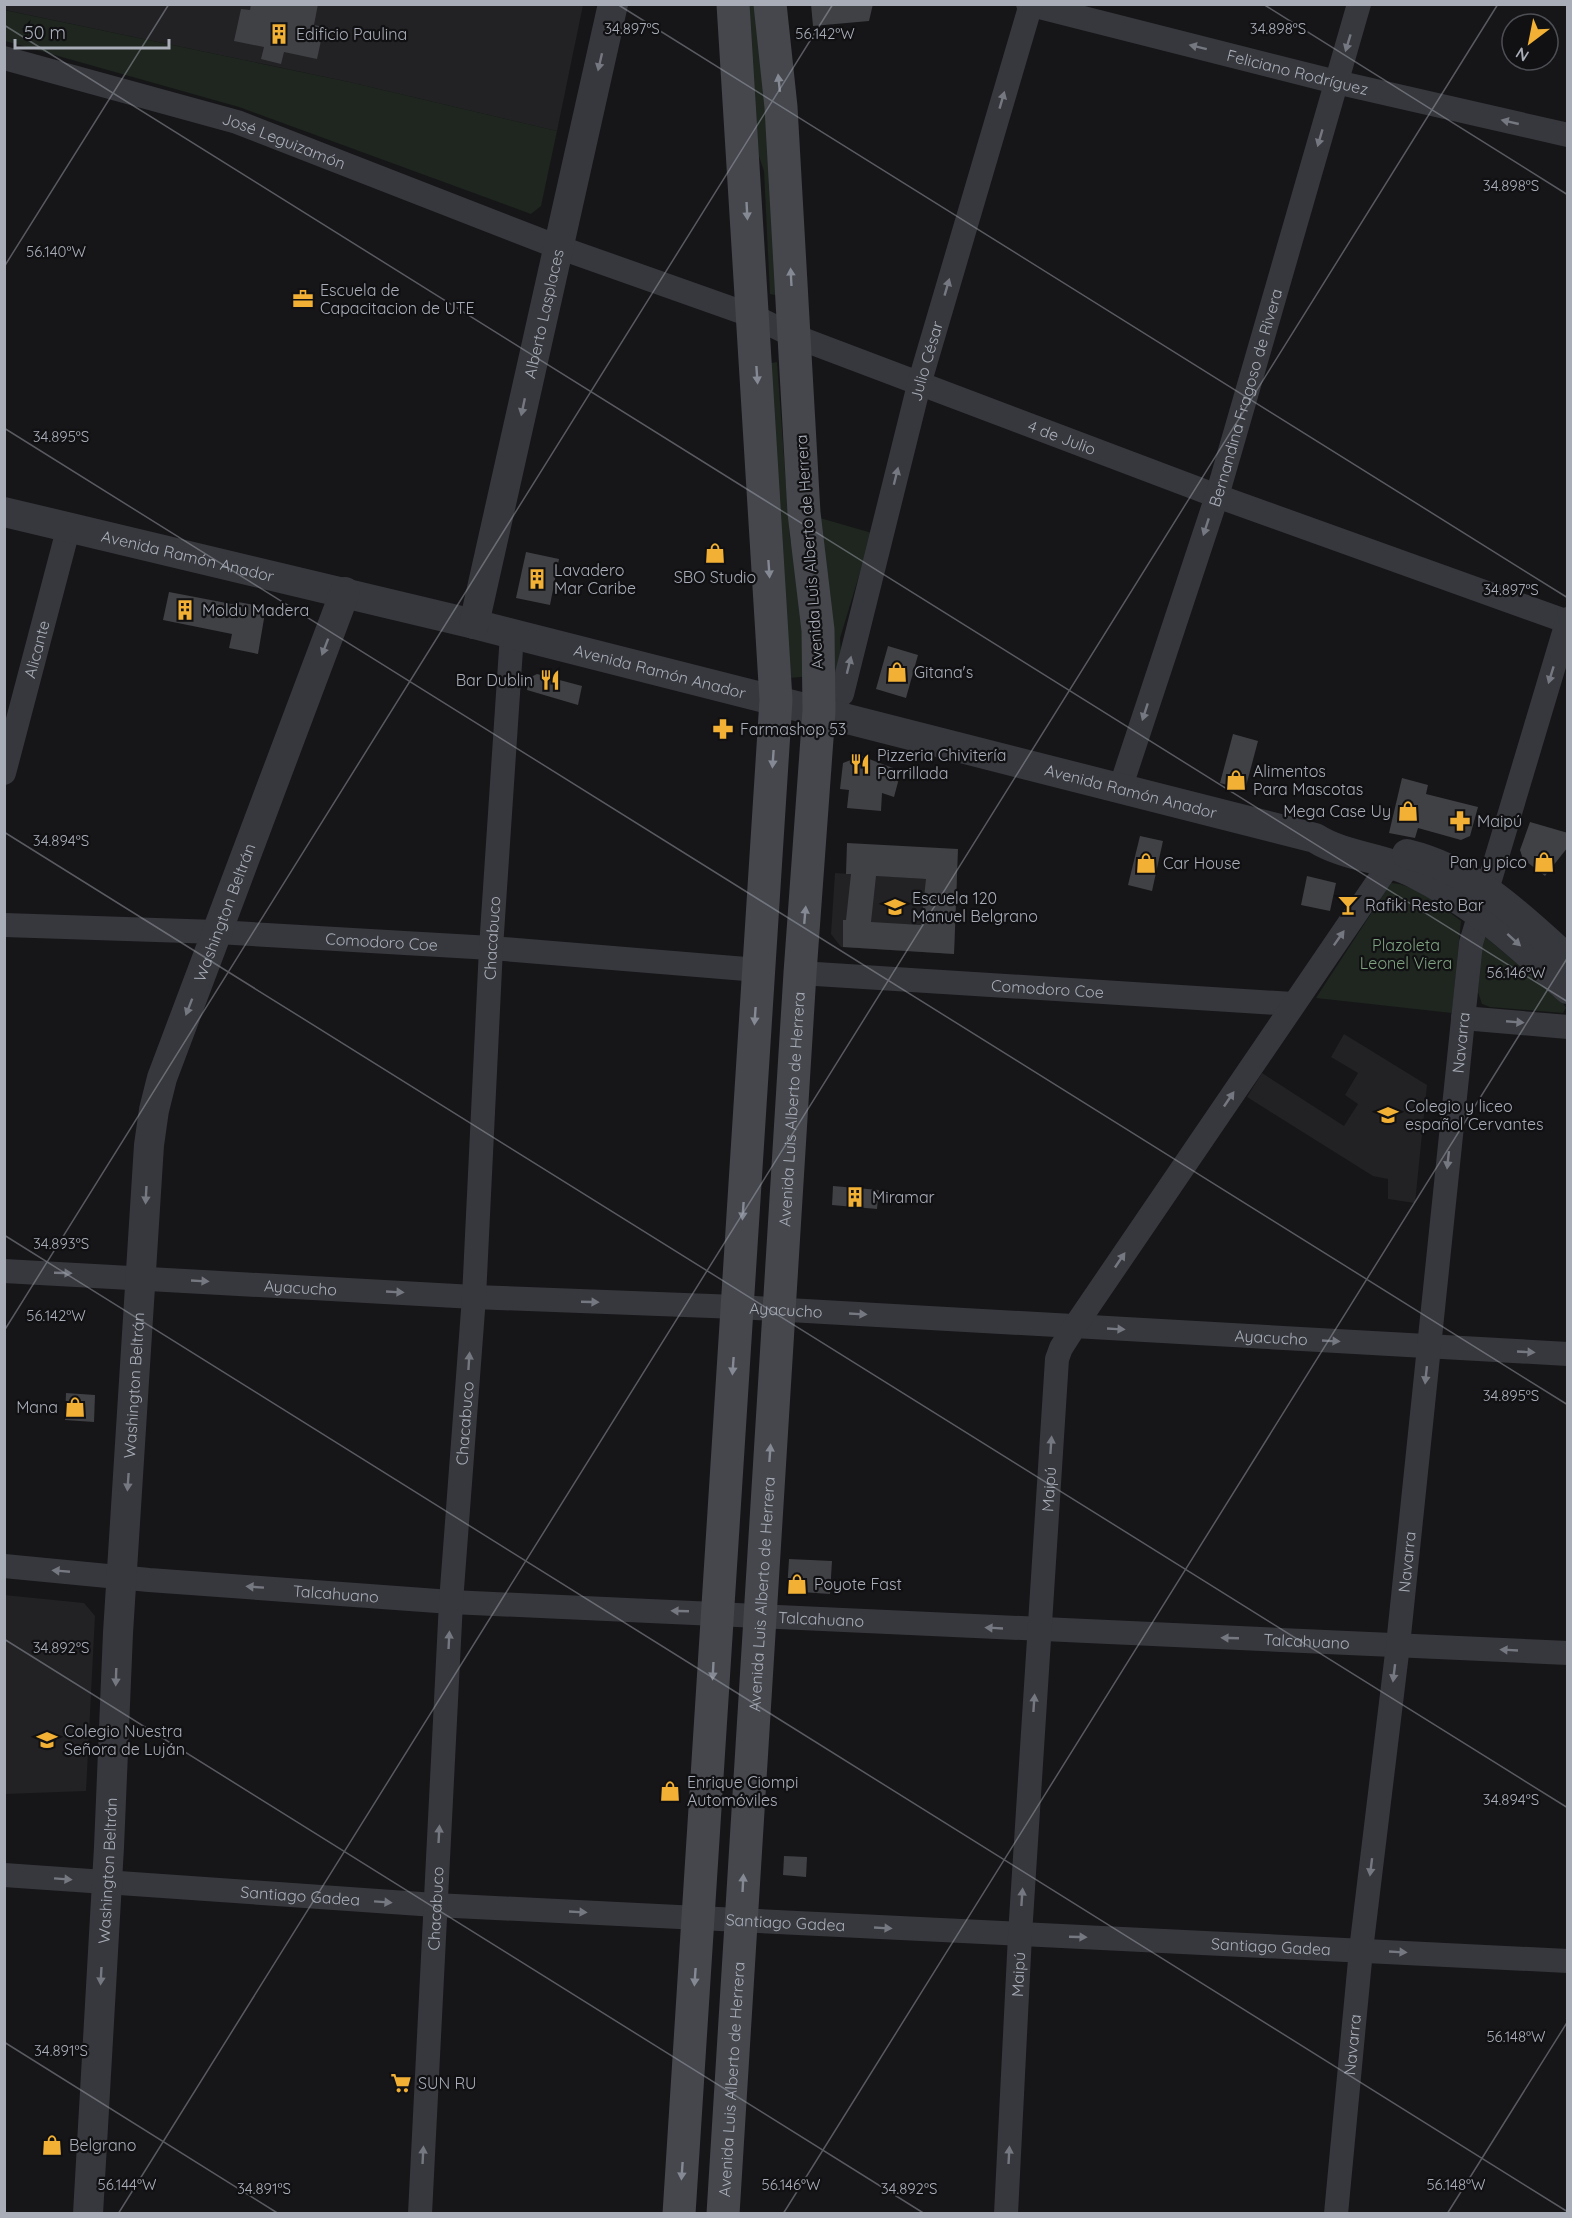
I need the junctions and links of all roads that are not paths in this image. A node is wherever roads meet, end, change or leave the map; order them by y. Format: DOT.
graph roads {
  1 [pos="613,4"];
  2 [pos="733,4"];
  3 [pos="770,4"];
  4 [pos="1359,4"];
  5 [pos="1030,5"];
  6 [pos="4,58"];
  7 [pos="1336,82"];
  8 [pos="1568,135"];
  9 [pos="558,247"];
  10 [pos="753,316"];
  11 [pos="794,336"];
  12 [pos="920,381"];
  13 [pos="1217,496"];
  14 [pos="4,512"];
  15 [pos="69,526"];
  16 [pos="345,592"];
  17 [pos="1567,621"];
  18 [pos="474,624"];
  19 [pos="512,634"];
  20 [pos="776,700"];
  21 [pos="819,711"];
  22 [pos="4,773"];
  23 [pos="1119,789"];
  24 [pos="1314,838"];
  25 [pos="1389,865"];
  26 [pos="1484,901"];
  27 [pos="4,925"];
  28 [pos="217,932"];
  29 [pos="491,948"];
  30 [pos="1568,960"];
  31 [pos="758,970"];
  32 [pos="800,973"];
  33 [pos="1568,989"];
  34 [pos="1293,1004"];
  35 [pos="1463,1018"];
  36 [pos="1568,1027"];
  37 [pos="4,1271"];
  38 [pos="142,1277"];
  39 [pos="474,1297"];
  40 [pos="737,1308"];
  41 [pos="779,1310"];
  42 [pos="1075,1326"];
  43 [pos="1429,1347"];
  44 [pos="1568,1354"];
  45 [pos="4,1566"];
  46 [pos="122,1577"];
  47 [pos="451,1602"];
  48 [pos="716,1613"];
  49 [pos="760,1616"];
  50 [pos="1038,1630"];
  51 [pos="1398,1645"];
  52 [pos="1568,1653"];
  53 [pos="4,1875"];
  54 [pos="106,1882"];
  55 [pos="435,1905"];
  56 [pos="699,1918"];
  57 [pos="741,1920"];
  58 [pos="1020,1935"];
  59 [pos="1361,1950"];
  60 [pos="1568,1961"];
  61 [pos="88,2214"];
  62 [pos="420,2214"];
  63 [pos="679,2214"];
  64 [pos="723,2214"];
  65 [pos="1006,2214"];
  66 [pos="1336,2214"];
  1 -- 9 [label="street, Alberto Lasplaces, one-way"];
  2 -- 10 [label="main road, one-way"];
  11 -- 3 [label="main road, Avenida Luis Alberto de Herrera, one-way"];
  4 -- 7 [label="street, Bernandina Fragoso de Rivera, one-way"];
  7 -- 5 [label="street, Feliciano Rodríguez, one-way"];
  12 -- 5 [label="street, Julio César, one-way"];
  6 -- 9 [label="street, José Leguizamón"];
  8 -- 7 [label="street, Feliciano Rodríguez, one-way"];
  7 -- 13 [label="street, Bernandina Fragoso de Rivera, one-way"];
  9 -- 10 [label="street, 4 de Julio"];
  9 -- 18 [label="street, Alberto Lasplaces, one-way"];
  10 -- 11 [label="street, 4 de Julio"];
  10 -- 20 [label="main road, one-way"];
  11 -- 12 [label="street, 4 de Julio"];
  11 -- 21 [label="main road, Avenida Luis Alberto de Herrera"];
  12 -- 13 [label="street, 4 de Julio"];
  21 -- 12 [label="street, Julio César, one-way"];
  13 -- 17 [label="street, 4 de Julio"];
  13 -- 23 [label="street, Bernandina Fragoso de Rivera, one-way"];
  14 -- 15 [label="street, Avenida Ramón Anador"];
  15 -- 16 [label="street, Avenida Ramón Anador"];
  15 -- 22 [label="street, Alicante"];
  16 -- 18 [label="street, Avenida Ramón Anador"];
  16 -- 28 [label="street, Washington Beltrán, one-way"];
  17 -- 26 [label="street, Navarra, one-way"];
  18 -- 19 [label="street, Avenida Ramón Anador"];
  19 -- 20 [label="street, Avenida Ramón Anador"];
  19 -- 29 [label="street, Chacabuco"];
  20 -- 21 [label="street, Avenida Ramón Anador"];
  20 -- 31 [label="main road, one-way"];
  21 -- 23 [label="street, Avenida Ramón Anador"];
  32 -- 21 [label="main road, Avenida Luis Alberto de Herrera, one-way"];
  23 -- 24 [label="street, Avenida Ramón Anador"];
  24 -- 25 [label="street, Avenida Ramón Anador"];
  24 -- 26 [label="street, Avenida Ramón Anador"];
  25 -- 26 [label="street, Avenida Ramón Anador"];
  34 -- 25 [label="street, Maipú, one-way"];
  26 -- 30 [label="street, Avenida Ramón Anador"];
  26 -- 33 [label="street, Avenida Ramón Anador, one-way"];
  26 -- 35 [label="street, Navarra"];
  27 -- 28 [label="street, Comodoro Coe"];
  28 -- 29 [label="street, Comodoro Coe"];
  28 -- 38 [label="street, Washington Beltrán, one-way"];
  29 -- 31 [label="street, Comodoro Coe"];
  29 -- 39 [label="street, Chacabuco"];
  31 -- 40 [label="main road, one-way"];
  32 -- 34 [label="street, Comodoro Coe"];
  32 -- 41 [label="main road, Avenida Luis Alberto de Herrera"];
  42 -- 34 [label="street, Maipú, one-way"];
  35 -- 36 [label="street, one-way"];
  35 -- 43 [label="street, Navarra, one-way"];
  37 -- 38 [label="street, Ayacucho, one-way"];
  38 -- 39 [label="street, Ayacucho, one-way"];
  38 -- 46 [label="street, Washington Beltrán, one-way"];
  39 -- 40 [label="street, Ayacucho, one-way"];
  47 -- 39 [label="street, Chacabuco, one-way"];
  40 -- 41 [label="street, Ayacucho"];
  40 -- 48 [label="main road, one-way"];
  41 -- 42 [label="street, Ayacucho, one-way"];
  49 -- 41 [label="main road, Avenida Luis Alberto de Herrera, one-way"];
  42 -- 43 [label="street, Ayacucho, one-way"];
  50 -- 42 [label="street, Maipú, one-way"];
  43 -- 44 [label="street, Ayacucho, one-way"];
  43 -- 51 [label="street, Navarra, one-way"];
  46 -- 45 [label="street, Talcahuano, one-way"];
  47 -- 46 [label="street, Talcahuano, one-way"];
  46 -- 54 [label="street, Washington Beltrán, one-way"];
  48 -- 47 [label="street, Talcahuano, one-way"];
  55 -- 47 [label="street, Chacabuco, one-way"];
  48 -- 49 [label="street, Talcahuano"];
  48 -- 56 [label="main road, one-way"];
  50 -- 49 [label="street, Talcahuano, one-way"];
  57 -- 49 [label="main road, Avenida Luis Alberto de Herrera, one-way"];
  51 -- 50 [label="street, Talcahuano, one-way"];
  58 -- 50 [label="street, Maipú, one-way"];
  52 -- 51 [label="street, Talcahuano, one-way"];
  51 -- 59 [label="street, Navarra, one-way"];
  53 -- 54 [label="street, Santiago Gadea, one-way"];
  54 -- 55 [label="street, Santiago Gadea, one-way"];
  54 -- 61 [label="street, Washington Beltrán, one-way"];
  55 -- 56 [label="street, Santiago Gadea, one-way"];
  62 -- 55 [label="street, Chacabuco, one-way"];
  56 -- 57 [label="street, Santiago Gadea"];
  56 -- 63 [label="main road, one-way"];
  57 -- 58 [label="street, Santiago Gadea, one-way"];
  57 -- 64 [label="main road, Avenida Luis Alberto de Herrera"];
  58 -- 59 [label="street, Santiago Gadea, one-way"];
  65 -- 58 [label="street, Maipú, one-way"];
  59 -- 60 [label="street, Santiago Gadea, one-way"];
  59 -- 66 [label="street, Navarra"];
}
